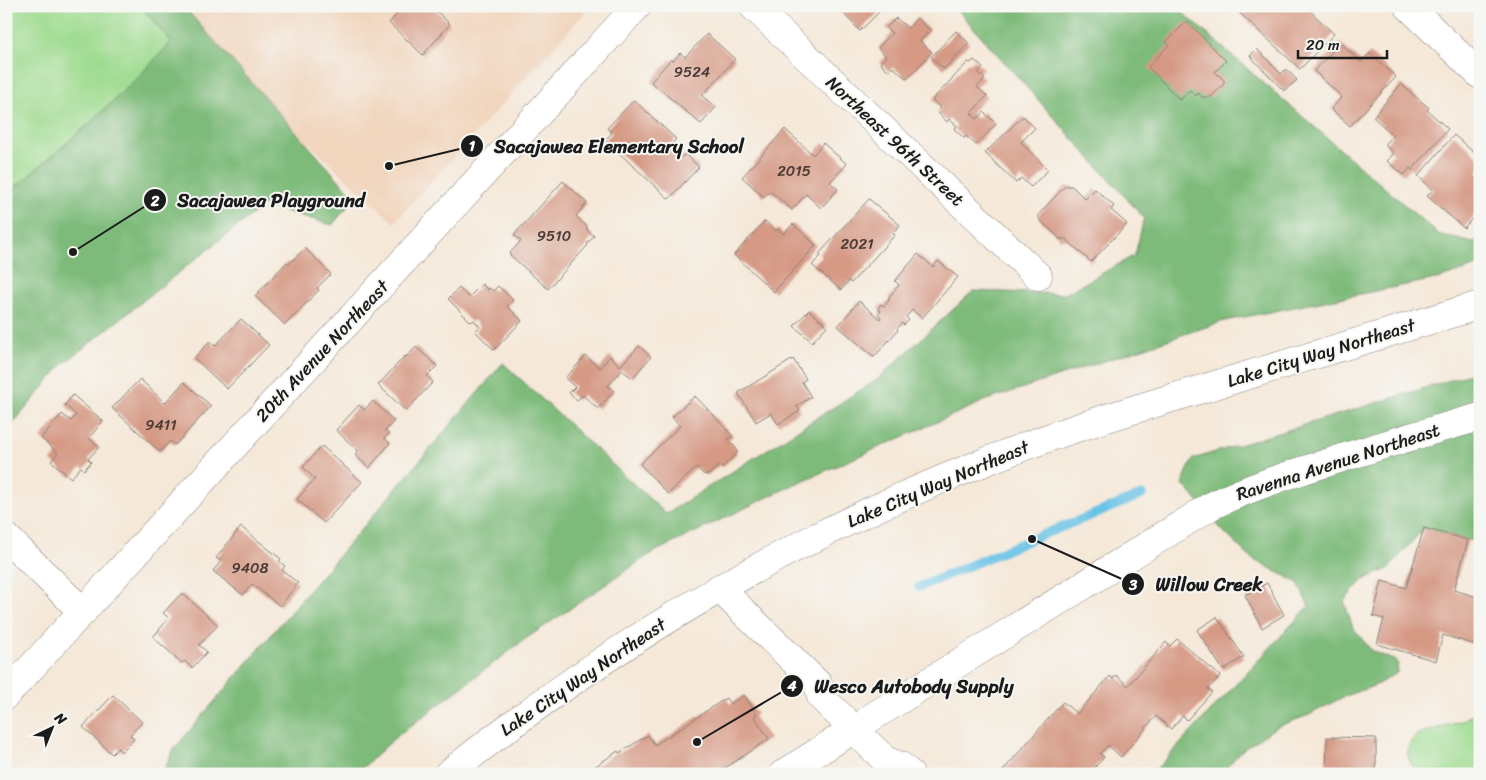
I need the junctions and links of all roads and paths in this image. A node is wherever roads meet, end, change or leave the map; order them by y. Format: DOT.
graph roads {
  1 [pos="637,6"];
  2 [pos="753,6"];
  3 [pos="1408,6"];
  4 [pos="1480,74"];
  5 [pos="1038,276"];
  6 [pos="1480,305"];
  7 [pos="1480,417"];
  8 [pos="6,537"];
  9 [pos="719,588"];
  10 [pos="83,612"];
  11 [pos="6,695"];
  12 [pos="862,724"];
  13 [pos="906,770"];
  14 [pos="448,774"];
  15 [pos="782,774"];
  1 -- 10 [label="street, 20th Avenue Northeast"];
  2 -- 5 [label="street, Northeast 96th Street"];
  3 -- 4 [label="street"];
  6 -- 9 [label="street, Lake City Way Northeast"];
  7 -- 12 [label="street, Ravenna Avenue Northeast"];
  8 -- 10 [label="street"];
  9 -- 12 [label="street"];
  9 -- 14 [label="street, Lake City Way Northeast"];
  10 -- 11 [label="street, 20th Avenue Northeast"];
  12 -- 13 [label="street"];
  12 -- 15 [label="street, Ravenna Avenue Northeast"];
}
